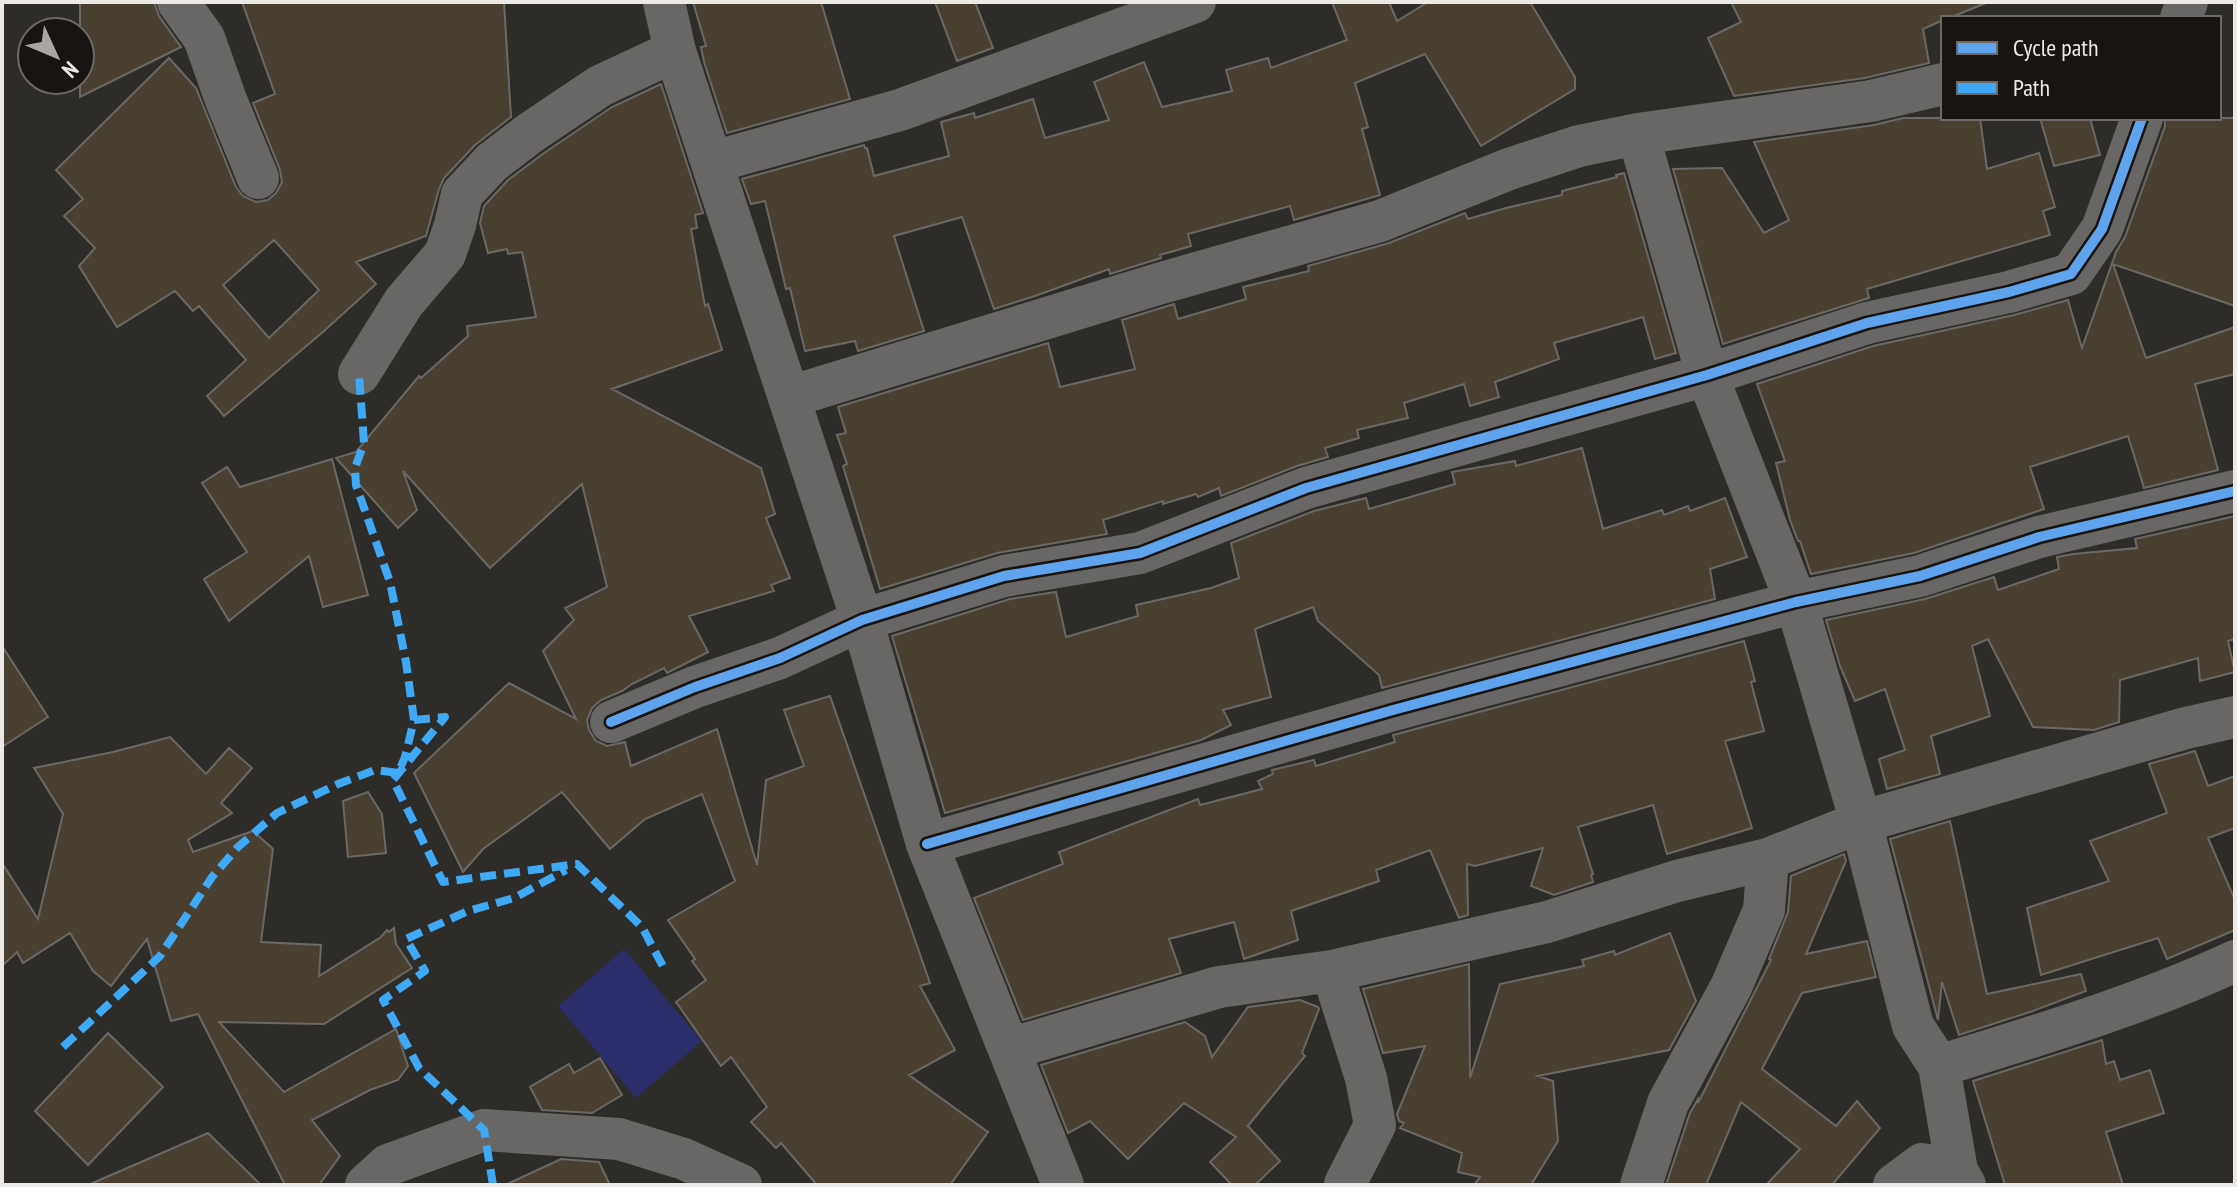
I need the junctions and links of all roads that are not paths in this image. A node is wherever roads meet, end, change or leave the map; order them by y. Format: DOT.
graph roads {
  1 [pos="178,2"];
  2 [pos="664,2"];
  3 [pos="1195,2"];
  4 [pos="675,51"];
  5 [pos="1941,84"];
  6 [pos="2141,120"];
  7 [pos="1638,134"];
  8 [pos="713,162"];
  9 [pos="258,178"];
  10 [pos="359,374"];
  11 [pos="1707,375"];
  12 [pos="789,397"];
  13 [pos="2235,491"];
  14 [pos="1796,602"];
  15 [pos="862,620"];
  16 [pos="2235,717"];
  17 [pos="611,722"];
  18 [pos="1861,822"];
  19 [pos="927,844"];
  20 [pos="1768,859"];
  21 [pos="2235,961"];
  22 [pos="1332,971"];
  23 [pos="1009,1049"];
  24 [pos="1939,1066"];
  25 [pos="1961,1178"];
  26 [pos="1345,1184"];
  27 [pos="366,1185"];
  28 [pos="741,1185"];
  29 [pos="1063,1185"];
  30 [pos="1641,1185"];
  31 [pos="1894,1185"];
  1 -- 9 [label="street"];
  2 -- 4 [label="street"];
  3 -- 8 [label="street"];
  4 -- 8 [label="street"];
  4 -- 10 [label="street"];
  5 -- 7 [label="street"];
  6 -- 11 [label="street"];
  7 -- 11 [label="street"];
  7 -- 12 [label="street"];
  8 -- 12 [label="street"];
  11 -- 14 [label="street"];
  11 -- 15 [label="street"];
  12 -- 15 [label="street"];
  13 -- 14 [label="street"];
  14 -- 18 [label="street"];
  14 -- 19 [label="street"];
  15 -- 17 [label="street"];
  15 -- 19 [label="street"];
  16 -- 18 [label="street"];
  18 -- 20 [label="street"];
  18 -- 24 [label="street"];
  19 -- 23 [label="street"];
  20 -- 22 [label="street"];
  20 -- 30 [label="street"];
  21 -- 24 [label="street"];
  22 -- 23 [label="street"];
  22 -- 26 [label="street"];
  23 -- 29 [label="street"];
  24 -- 25 [label="street"];
  25 -- 31 [label="street"];
  27 -- 28 [label="street"];
}
